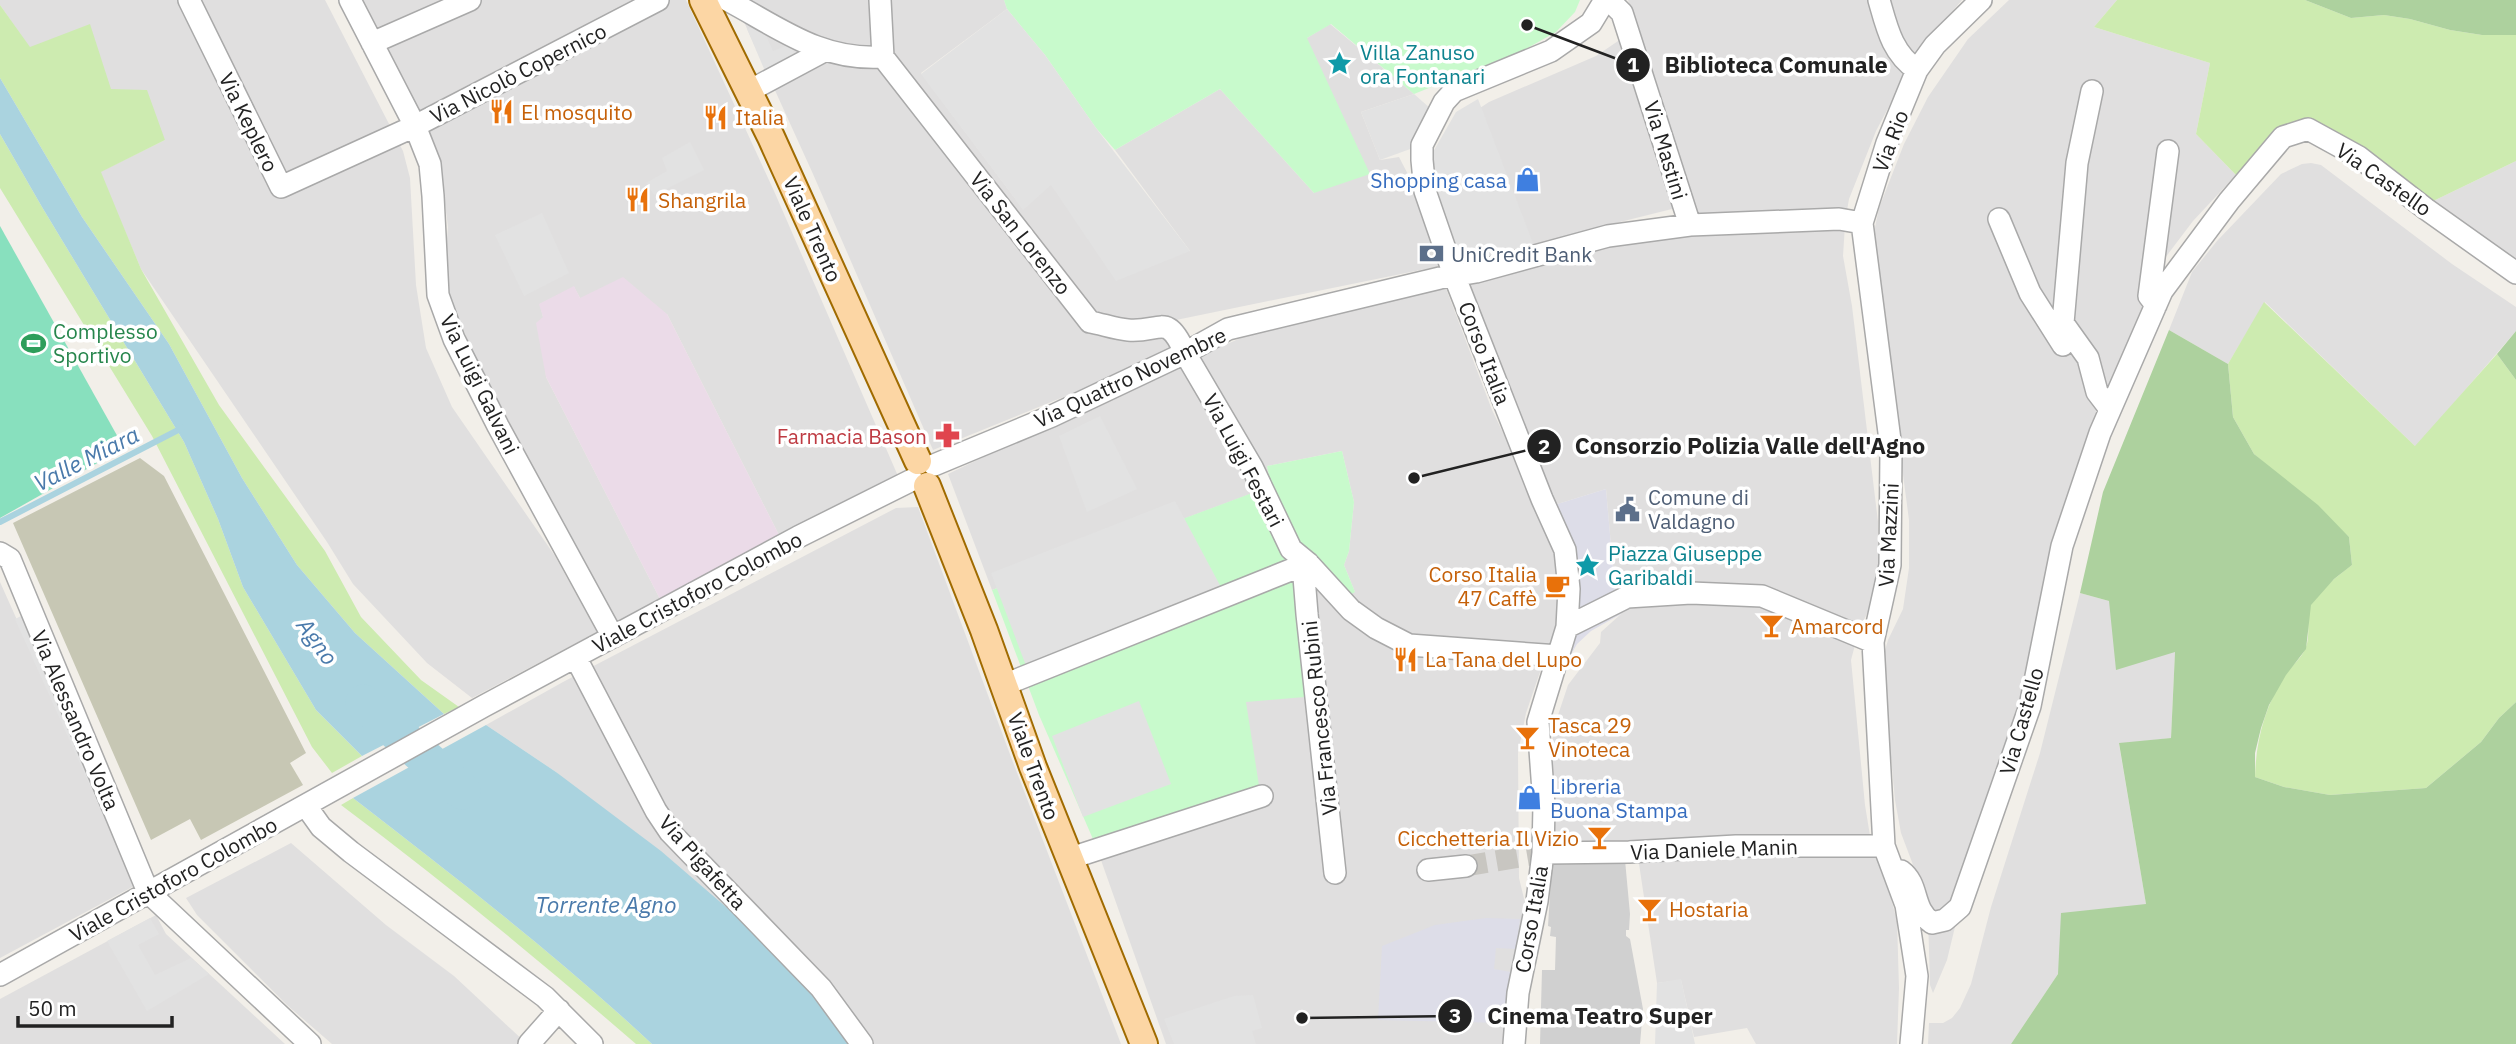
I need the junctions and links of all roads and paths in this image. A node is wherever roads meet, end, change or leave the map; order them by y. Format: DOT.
graph roads {
  1 [pos="189,0"];
  2 [pos="350,0"];
  3 [pos="470,0"];
  4 [pos="658,0"];
  5 [pos="703,0"];
  6 [pos="727,0"];
  7 [pos="880,0"];
  8 [pos="1607,0"];
  9 [pos="1879,0"];
  10 [pos="1981,0"];
  11 [pos="372,43"];
  12 [pos="824,51"];
  13 [pos="883,57"];
  14 [pos="1917,70"];
  15 [pos="749,91"];
  16 [pos="2092,91"];
  17 [pos="415,126"];
  18 [pos="2168,151"];
  19 [pos="1998,219"];
  20 [pos="1862,223"];
  21 [pos="1690,225"];
  22 [pos="2516,273"];
  23 [pos="1454,275"];
  24 [pos="2155,305"];
  25 [pos="1185,353"];
  26 [pos="2110,409"];
  27 [pos="2100,433"];
  28 [pos="923,473"];
  29 [pos="0,553"];
  30 [pos="1308,563"];
  31 [pos="1567,627"];
  32 [pos="613,637"];
  33 [pos="1873,642"];
  34 [pos="1559,656"];
  35 [pos="576,658"];
  36 [pos="1004,685"];
  37 [pos="1262,796"];
  38 [pos="306,806"];
  39 [pos="1884,846"];
  40 [pos="1544,853"];
  41 [pos="1071,858"];
  42 [pos="1466,866"];
  43 [pos="1428,870"];
  44 [pos="1894,872"];
  45 [pos="1335,873"];
  46 [pos="148,892"];
  47 [pos="0,975"];
  48 [pos="559,1010"];
  49 [pos="310,1044"];
  50 [pos="529,1044"];
  51 [pos="592,1044"];
  52 [pos="862,1044"];
  53 [pos="1144,1044"];
  54 [pos="1514,1044"];
  55 [pos="1911,1044"];
  1 -- 17 [label="street, Via Keplero"];
  2 -- 11 [label="street, Via Luigi Galvani"];
  3 -- 11 [label="street"];
  4 -- 17 [label="street, Via Nicolò Copernico"];
  5 -- 15 [label="main road, Viale Trento"];
  6 -- 12 [label="street"];
  7 -- 13 [label="street"];
  8 -- 21 [label="street, Via Mastini"];
  8 -- 23 [label="street, Corso Italia"];
  9 -- 14 [label="street"];
  10 -- 14 [label="street, Via Rio"];
  11 -- 17 [label="street, Via Luigi Galvani"];
  12 -- 13 [label="street"];
  12 -- 15 [label="street"];
  13 -- 25 [label="street, Via San Lorenzo"];
  14 -- 20 [label="street, Via Rio"];
  15 -- 28 [label="main road, Viale Trento"];
  16 -- 26 [label="street"];
  17 -- 32 [label="street, Via Luigi Galvani"];
  18 -- 24 [label="street, Via Castello"];
  19 -- 27 [label="street"];
  20 -- 21 [label="street, Via Quattro Novembre"];
  20 -- 33 [label="street, Via Mazzini"];
  21 -- 23 [label="street, Via Quattro Novembre"];
  22 -- 24 [label="street, Via Castello"];
  23 -- 25 [label="street, Via Quattro Novembre"];
  23 -- 31 [label="street, Corso Italia"];
  24 -- 26 [label="street, Via Castello"];
  25 -- 28 [label="street, Via Quattro Novembre"];
  25 -- 30 [label="street, Via Luigi Festari"];
  26 -- 27 [label="street, Via Castello"];
  27 -- 44 [label="street, Via Castello"];
  28 -- 32 [label="street, Viale Cristoforo Colombo"];
  28 -- 36 [label="main road, Viale Trento"];
  29 -- 46 [label="street, Via Alessandro Volta"];
  30 -- 34 [label="street, Via Luigi Festari"];
  30 -- 36 [label="street"];
  30 -- 45 [label="street, Via Francesco Rubini"];
  31 -- 33 [label="street"];
  31 -- 34 [label="street, Corso Italia"];
  32 -- 35 [label="street, Viale Cristoforo Colombo"];
  33 -- 39 [label="street, Via Mazzini"];
  34 -- 40 [label="street, Corso Italia"];
  35 -- 38 [label="street, Viale Cristoforo Colombo"];
  35 -- 52 [label="street, Via Pigafetta"];
  36 -- 41 [label="main road, Viale Trento"];
  37 -- 41 [label="street"];
  38 -- 46 [label="street, Viale Cristoforo Colombo"];
  38 -- 48 [label="street"];
  39 -- 40 [label="street, Via Daniele Manin"];
  39 -- 44 [label="street, Via Mazzini"];
  40 -- 54 [label="street, Corso Italia"];
  41 -- 53 [label="main road, Viale Trento"];
  42 -- 43 [label="street"];
  44 -- 55 [label="street, Via Mazzini"];
  46 -- 47 [label="street, Viale Cristoforo Colombo"];
  46 -- 49 [label="street"];
  48 -- 50 [label="street"];
  48 -- 51 [label="street"];
}
